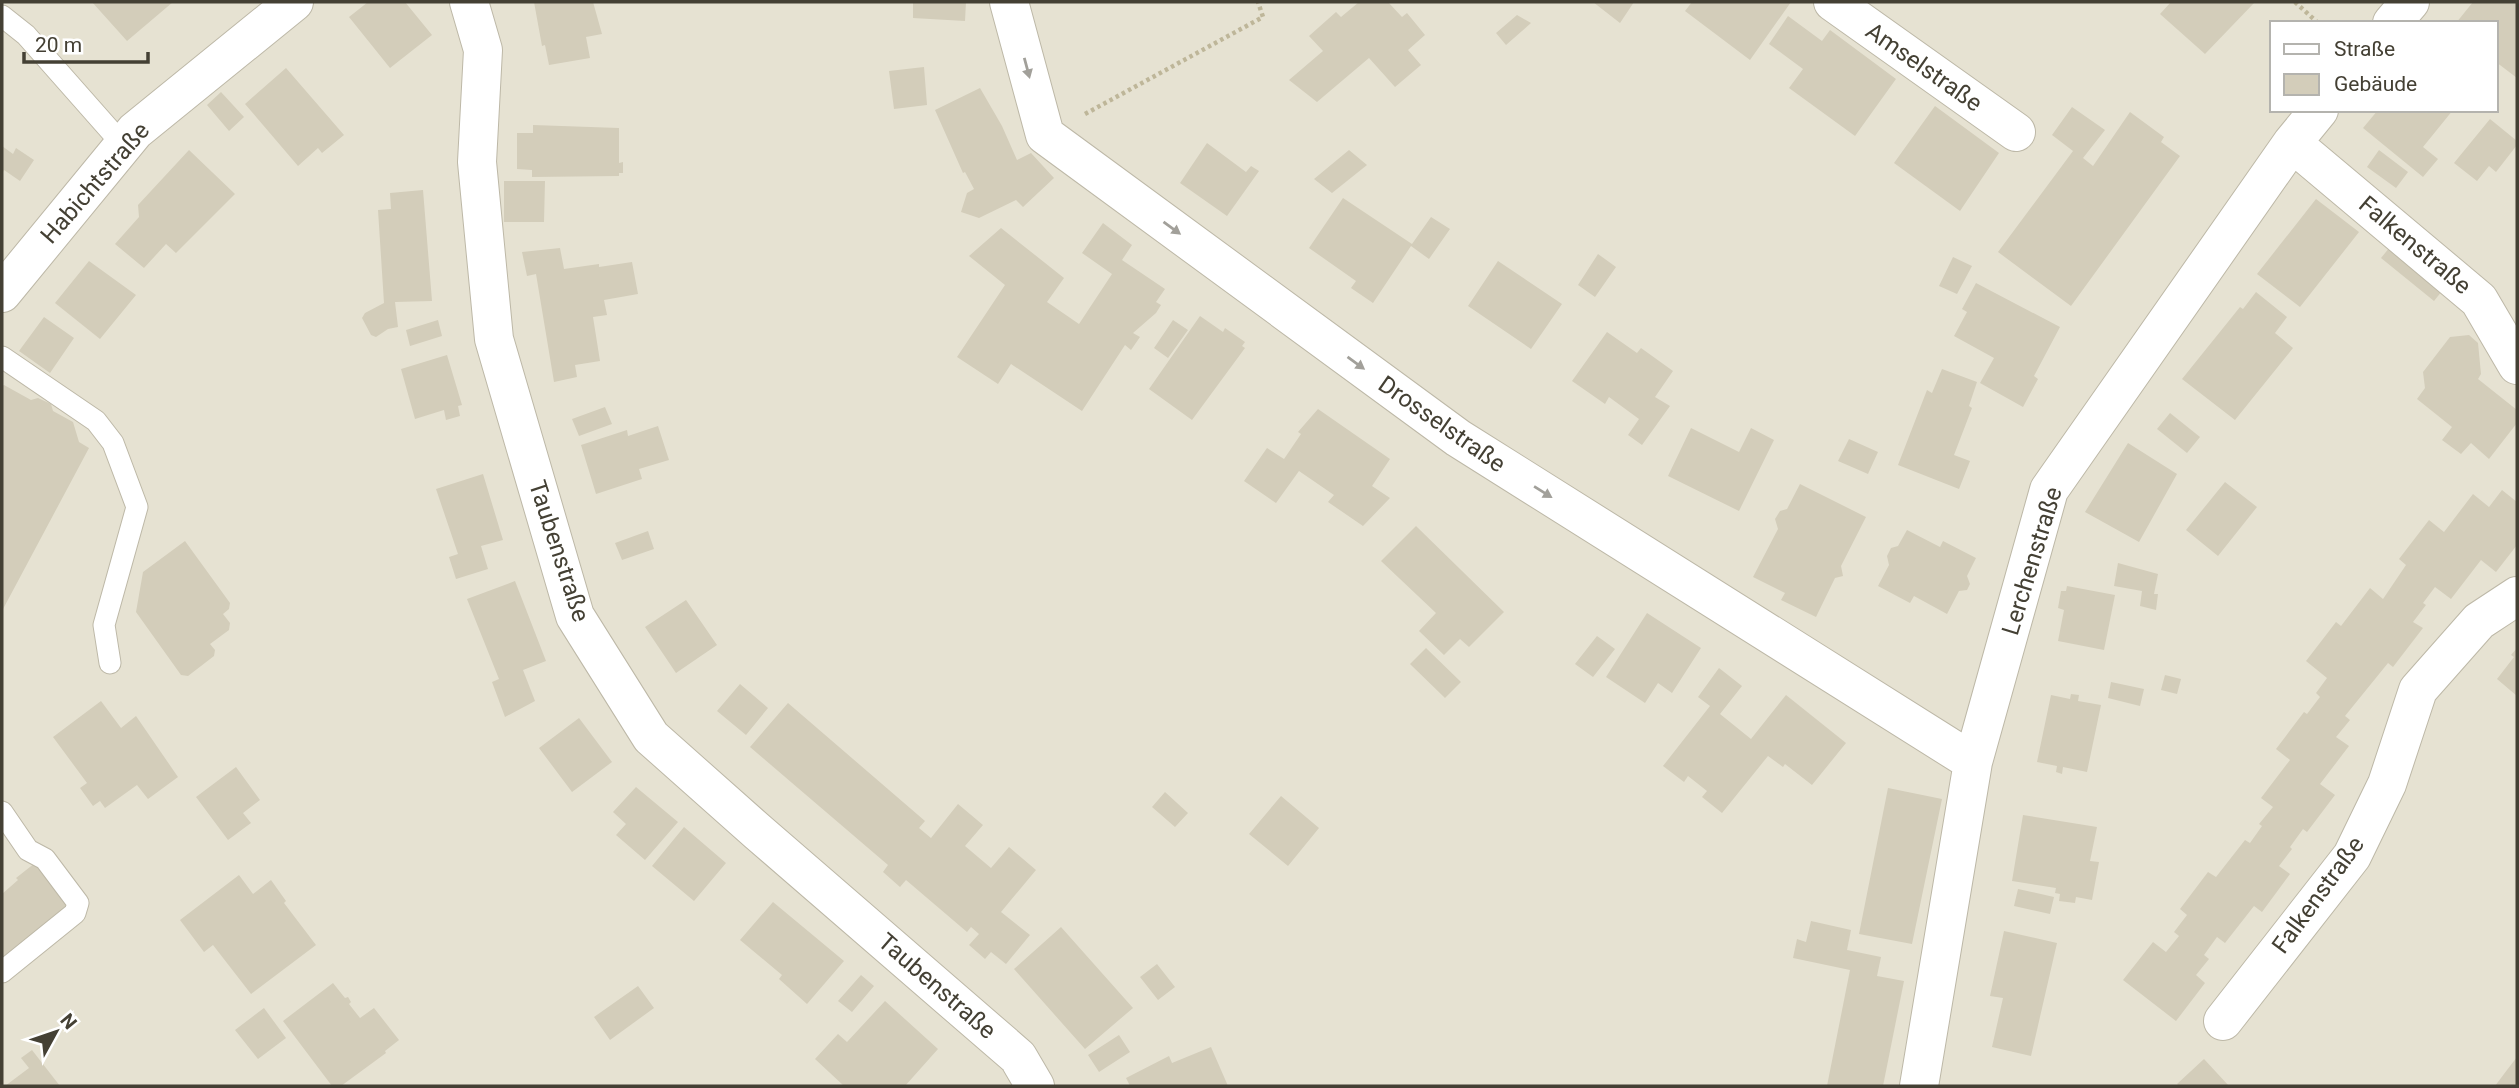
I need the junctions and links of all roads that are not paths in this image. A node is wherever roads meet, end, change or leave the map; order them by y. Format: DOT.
graph roads {
  1 [pos="294,2"];
  2 [pos="469,2"];
  3 [pos="1009,2"];
  4 [pos="1833,2"];
  5 [pos="2410,2"];
  6 [pos="2,16"];
  7 [pos="2394,21"];
  8 [pos="2317,112"];
  9 [pos="2016,132"];
  10 [pos="2292,143"];
  11 [pos="124,146"];
  12 [pos="2,293"];
  13 [pos="2,357"];
  14 [pos="2517,365"];
  15 [pos="2517,596"];
  16 [pos="110,663"];
  17 [pos="1973,762"];
  18 [pos="2,812"];
  19 [pos="2,972"];
  20 [pos="2223,1021"];
  21 [pos="1035,1086"];
  22 [pos="1919,1086"];
  1 -- 11 [label="street, Habichtstraße"];
  2 -- 21 [label="street, Taubenstraße"];
  3 -- 17 [label="street, Drosselstraße, one-way"];
  4 -- 9 [label="street, Amselstraße"];
  5 -- 7 [label="street"];
  6 -- 11 [label="lane"];
  8 -- 10 [label="street, Lerchenstraße"];
  10 -- 14 [label="street, Falkenstraße"];
  10 -- 17 [label="street, Lerchenstraße"];
  11 -- 12 [label="street, Habichtstraße"];
  13 -- 16 [label="lane"];
  15 -- 20 [label="street, Falkenstraße"];
  17 -- 22 [label="street, Lerchenstraße"];
  18 -- 19 [label="lane"];
}
